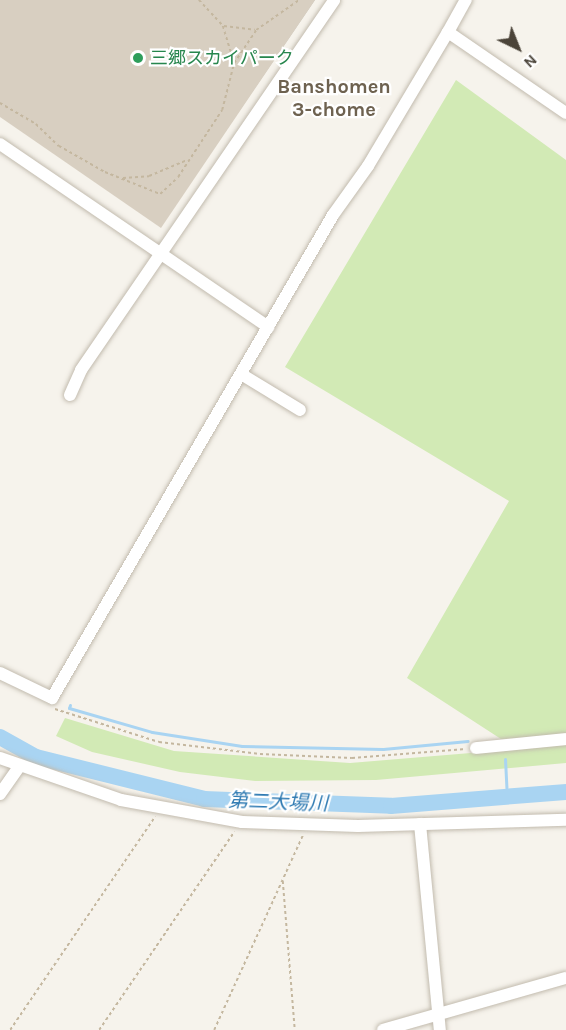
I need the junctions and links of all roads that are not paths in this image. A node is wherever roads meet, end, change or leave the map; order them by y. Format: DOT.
graph roads {
  1 [pos="334,0"];
  2 [pos="466,0"];
  3 [pos="448,32"];
  4 [pos="566,113"];
  5 [pos="0,144"];
  6 [pos="161,254"];
  7 [pos="268,327"];
  8 [pos="241,374"];
  9 [pos="70,395"];
  10 [pos="300,410"];
  11 [pos="0,673"];
  12 [pos="566,739"];
  13 [pos="476,748"];
  14 [pos="0,758"];
  15 [pos="19,767"];
  16 [pos="0,794"];
  17 [pos="566,819"];
  18 [pos="420,824"];
  19 [pos="566,978"];
  20 [pos="437,1015"];
  21 [pos="383,1030"];
  22 [pos="440,1030"];
  1 -- 6 [label="street"];
  2 -- 3 [label="street"];
  3 -- 4 [label="street"];
  3 -- 7 [label="street"];
  5 -- 6 [label="street"];
  6 -- 7 [label="street"];
  6 -- 9 [label="street"];
  7 -- 8 [label="street"];
  8 -- 10 [label="street"];
  8 -- 11 [label="street"];
  12 -- 13 [label="street"];
  14 -- 15 [label="street"];
  15 -- 16 [label="street"];
  15 -- 18 [label="street"];
  17 -- 18 [label="street"];
  18 -- 20 [label="street"];
  19 -- 20 [label="street"];
  20 -- 21 [label="street"];
  20 -- 22 [label="street"];
}
